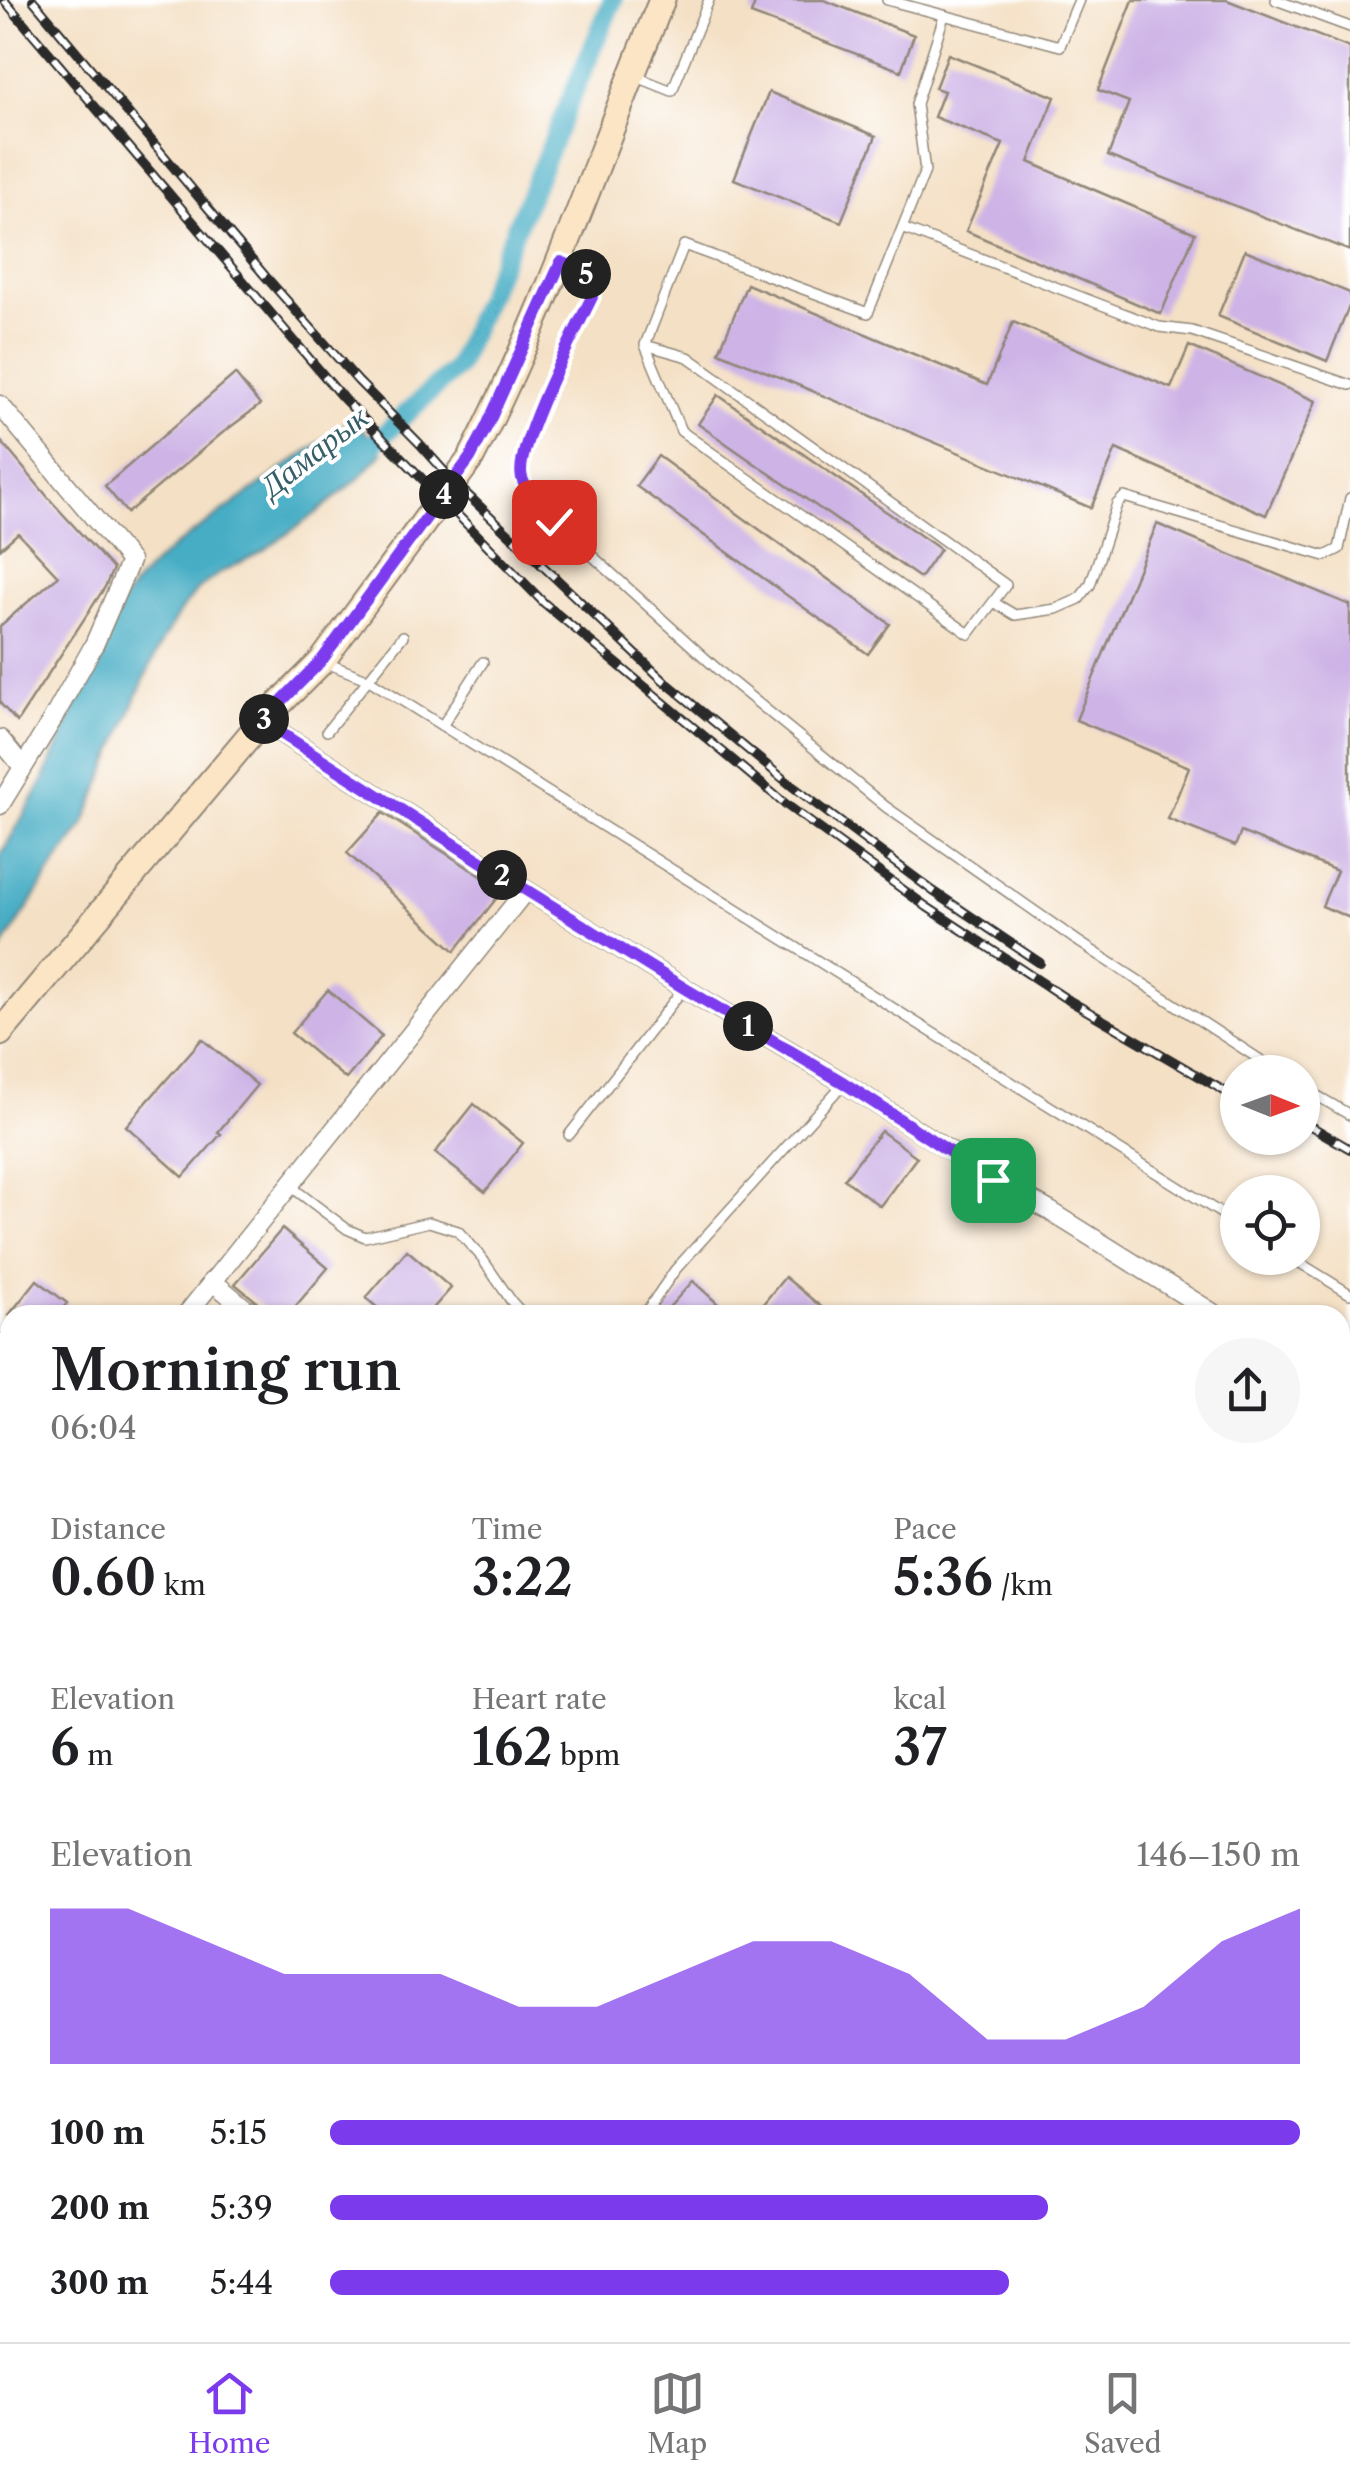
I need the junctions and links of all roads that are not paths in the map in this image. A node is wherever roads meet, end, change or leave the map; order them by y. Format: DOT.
graph roads {
  1 [pos="662,0"];
  2 [pos="709,0"];
  3 [pos="887,0"];
  4 [pos="1078,0"];
  5 [pos="1276,0"];
  6 [pos="901,3"];
  7 [pos="944,16"];
  8 [pos="1350,26"];
  9 [pos="631,75"];
  10 [pos="902,228"];
  11 [pos="561,262"];
  12 [pos="645,344"];
  13 [pos="1350,385"];
  14 [pos="0,405"];
  15 [pos="1350,498"];
  16 [pos="994,602"];
  17 [pos="403,636"];
  18 [pos="322,660"];
  19 [pos="484,662"];
  20 [pos="368,680"];
  21 [pos="262,721"];
  22 [pos="442,726"];
  23 [pos="326,731"];
  24 [pos="0,739"];
  25 [pos="23,767"];
  26 [pos="0,805"];
  27 [pos="526,890"];
  28 [pos="684,988"];
  29 [pos="0,1033"];
  30 [pos="1253,1055"];
  31 [pos="844,1083"];
  32 [pos="1320,1097"];
  33 [pos="1350,1114"];
  34 [pos="568,1136"];
  35 [pos="289,1185"];
  36 [pos="1220,1213"];
  37 [pos="1319,1275"];
  38 [pos="212,1281"];
  39 [pos="1350,1294"];
  40 [pos="194,1305"];
  41 [pos="241,1305"];
  42 [pos="515,1305"];
  43 [pos="651,1305"];
  44 [pos="1200,1305"];
  1 -- 9 [label="main road"];
  2 -- 9 [label="lane"];
  3 -- 6 [label="lane"];
  4 -- 7 [label="lane"];
  5 -- 8 [label="lane"];
  6 -- 7 [label="lane"];
  7 -- 10 [label="lane"];
  9 -- 11 [label="main road"];
  10 -- 12 [label="lane"];
  10 -- 13 [label="lane"];
  11 -- 18 [label="main road"];
  11 -- 30 [label="lane"];
  12 -- 16 [label="lane"];
  12 -- 16 [label="lane"];
  14 -- 25 [label="street"];
  15 -- 16 [label="lane"];
  17 -- 20 [label="lane"];
  18 -- 20 [label="lane"];
  18 -- 21 [label="main road"];
  19 -- 22 [label="lane"];
  20 -- 22 [label="lane"];
  20 -- 23 [label="lane"];
  21 -- 27 [label="street"];
  21 -- 29 [label="main road"];
  22 -- 36 [label="lane"];
  24 -- 25 [label="street"];
  25 -- 26 [label="street"];
  27 -- 28 [label="street"];
  27 -- 35 [label="street"];
  28 -- 31 [label="street"];
  28 -- 34 [label="lane"];
  31 -- 43 [label="lane"];
  31 -- 44 [label="street"];
  32 -- 33 [label="lane"];
  35 -- 38 [label="street"];
  35 -- 42 [label="lane"];
  37 -- 39 [label="lane"];
  38 -- 40 [label="street"];
  38 -- 41 [label="street"];
}
